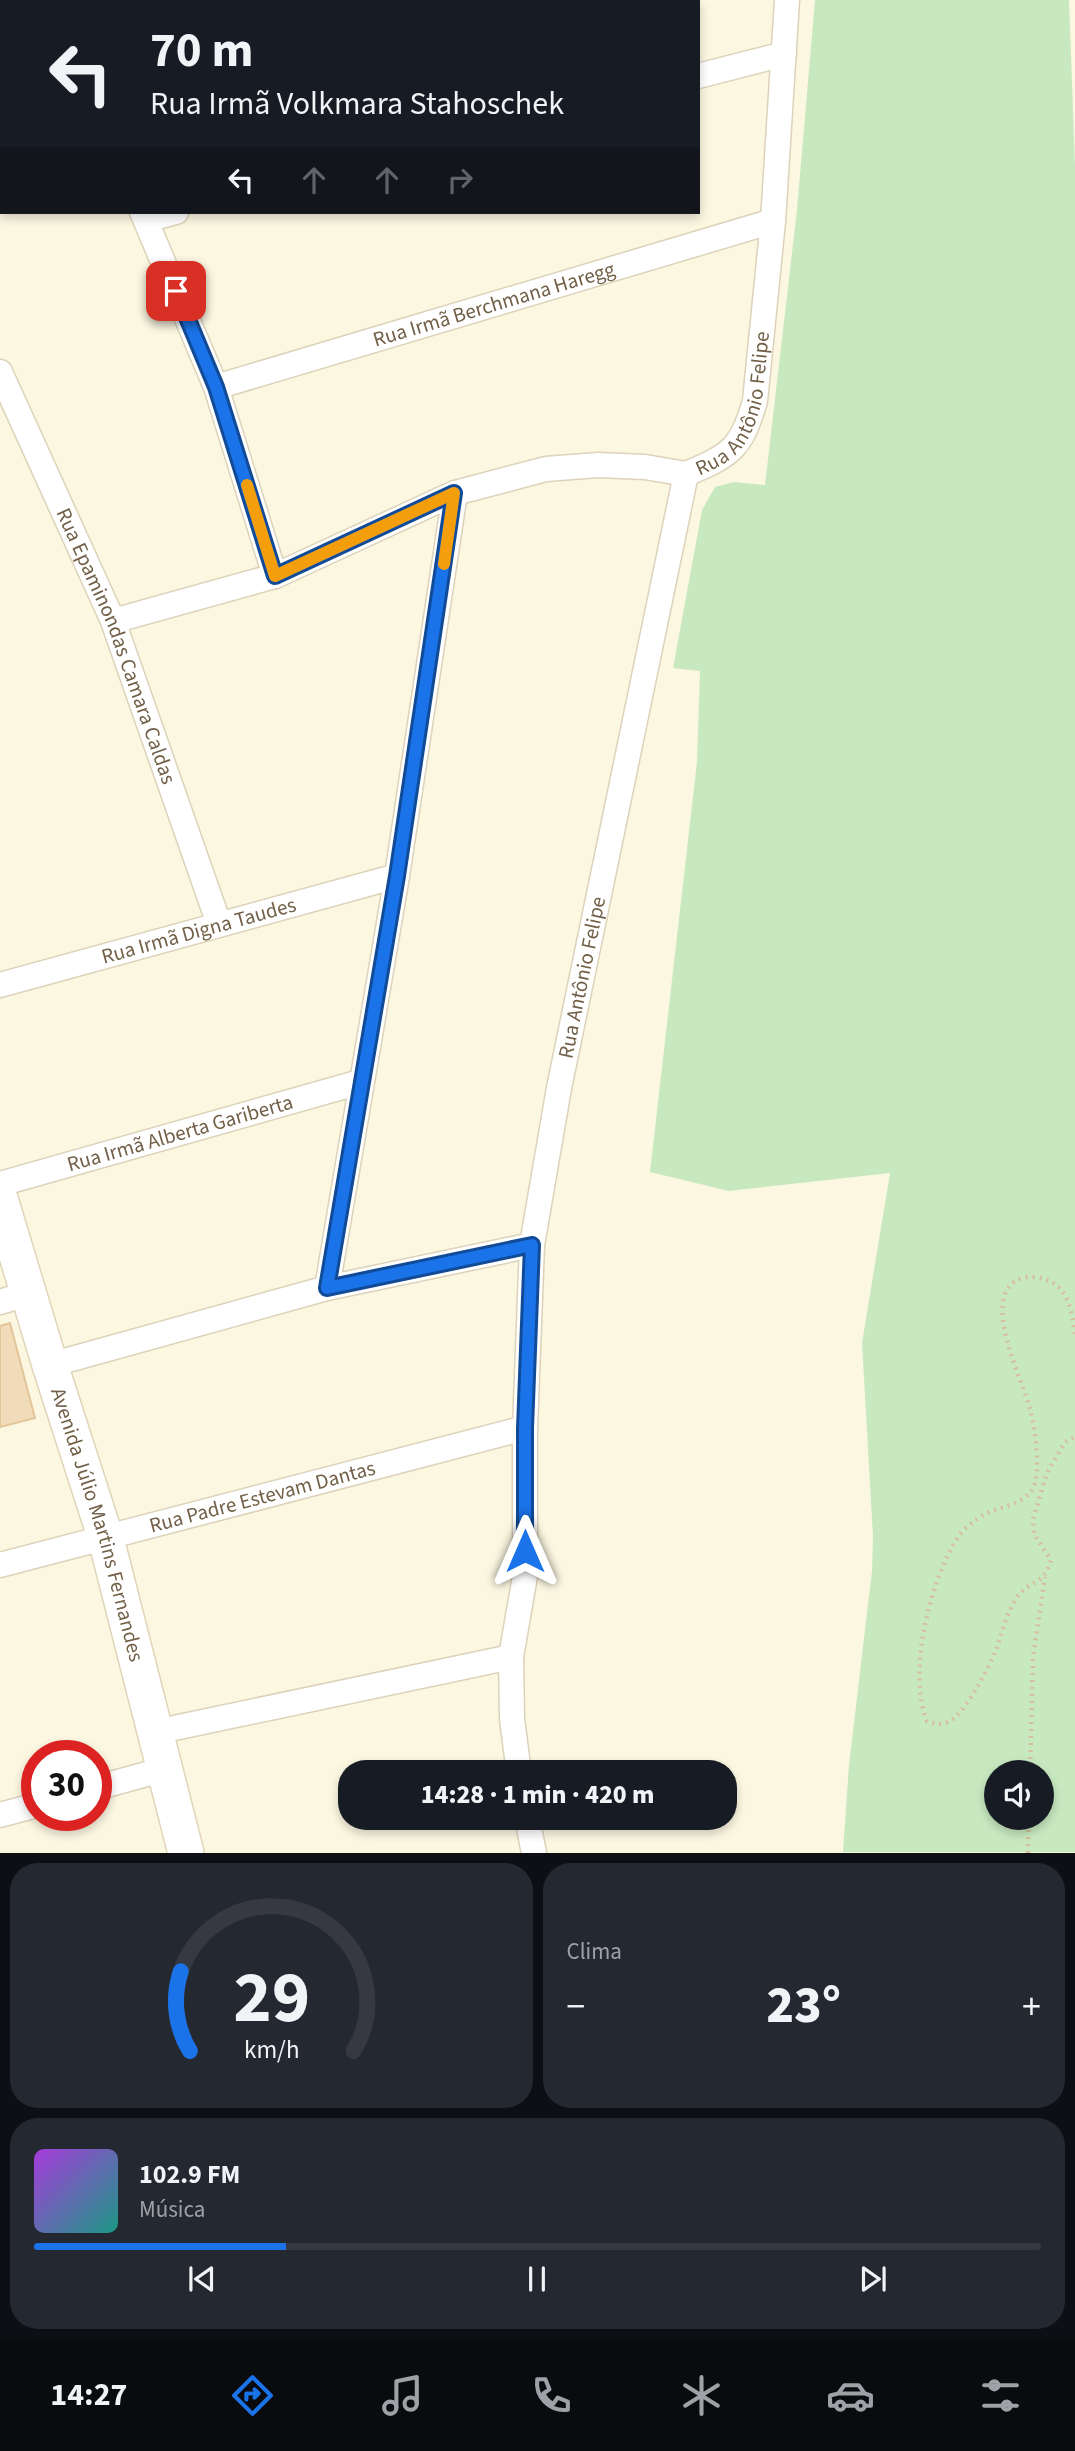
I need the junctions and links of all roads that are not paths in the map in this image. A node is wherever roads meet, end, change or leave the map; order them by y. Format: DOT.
graph roads {
  1 [pos="787,0"];
  2 [pos="784,54"];
  3 [pos="700,75"];
  4 [pos="144,216"];
  5 [pos="773,220"];
  6 [pos="0,372"];
  7 [pos="216,387"];
  8 [pos="686,474"];
  9 [pos="454,493"];
  10 [pos="275,576"];
  11 [pos="113,621"];
  12 [pos="397,876"];
  13 [pos="219,924"];
  14 [pos="0,985"];
  15 [pos="360,1082"];
  16 [pos="0,1184"];
  17 [pos="0,1199"];
  18 [pos="532,1245"];
  19 [pos="327,1288"];
  20 [pos="15,1298"];
  21 [pos="50,1365"];
  22 [pos="525,1428"];
  23 [pos="106,1539"];
  24 [pos="0,1565"];
  25 [pos="511,1657"];
  26 [pos="155,1732"];
  27 [pos="517,1760"];
  28 [pos="165,1769"];
  29 [pos="112,1784"];
  30 [pos="21,1809"];
  31 [pos="0,1815"];
  32 [pos="529,1830"];
  33 [pos="186,1853"];
  34 [pos="534,1853"];
  1 -- 2 [label="street, Rua Antônio Felipe"];
  2 -- 3 [label="street"];
  2 -- 5 [label="street, Rua Antônio Felipe"];
  4 -- 7 [label="street"];
  5 -- 7 [label="street, Rua Irmã Berchmana Haregg"];
  5 -- 8 [label="street, Rua Antônio Felipe"];
  6 -- 11 [label="street, Rua Epaminondas Camara Caldas"];
  7 -- 10 [label="street"];
  8 -- 9 [label="street"];
  8 -- 18 [label="street, Rua Antônio Felipe"];
  9 -- 10 [label="street"];
  9 -- 12 [label="street"];
  10 -- 11 [label="street"];
  11 -- 13 [label="street, Rua Epaminondas Camara Caldas"];
  12 -- 13 [label="street, Rua Irmã Digna Taudes"];
  12 -- 15 [label="street"];
  13 -- 14 [label="street, Rua Irmã Digna Taudes"];
  15 -- 16 [label="street, Rua Irmã Alberta Gariberta"];
  15 -- 19 [label="street"];
  17 -- 20 [label="street, Avenida Júlio Martins Fernandes"];
  18 -- 19 [label="street"];
  18 -- 22 [label="street, Rua Antônio Felipe"];
  19 -- 21 [label="street"];
  20 -- 21 [label="street, Avenida Júlio Martins Fernandes"];
  21 -- 23 [label="street, Avenida Júlio Martins Fernandes"];
  22 -- 23 [label="street, Rua Padre Estevam Dantas"];
  22 -- 25 [label="street, Rua Antônio Felipe"];
  23 -- 24 [label="street, Rua Padre Estevam Dantas"];
  23 -- 26 [label="street, Avenida Júlio Martins Fernandes"];
  25 -- 26 [label="street"];
  25 -- 27 [label="street, Rua Antônio Felipe"];
  26 -- 28 [label="street, Avenida Júlio Martins Fernandes"];
  28 -- 29 [label="street"];
  28 -- 33 [label="street, Avenida Júlio Martins Fernandes"];
  30 -- 31 [label="street"];
  32 -- 34 [label="street"];
}
